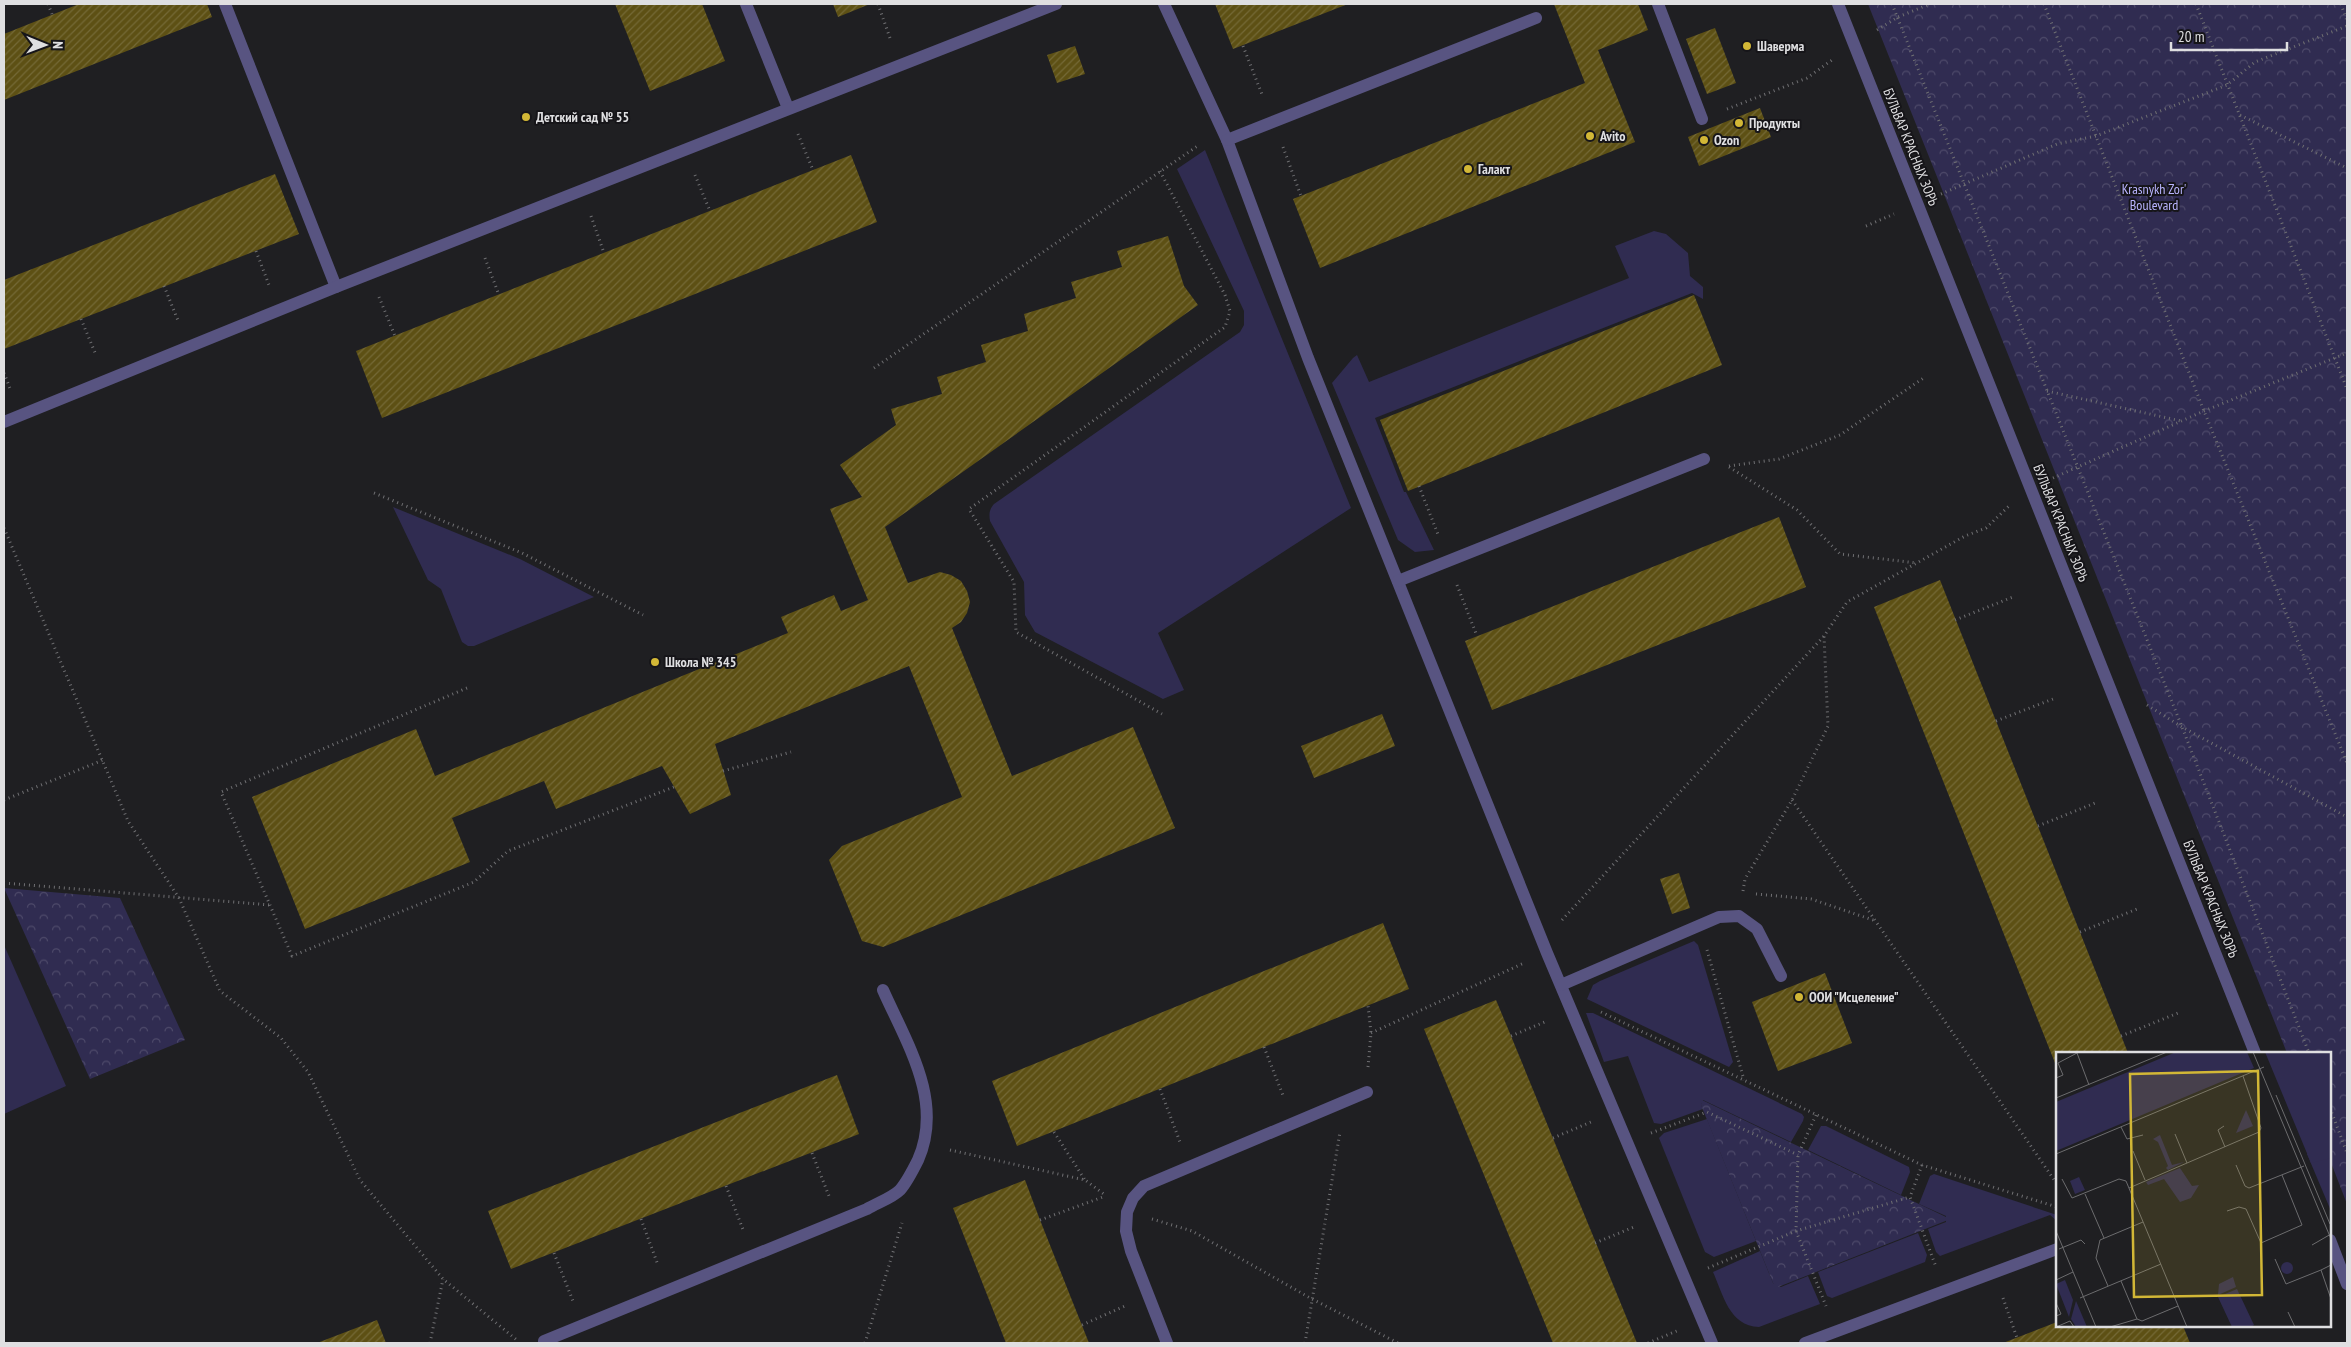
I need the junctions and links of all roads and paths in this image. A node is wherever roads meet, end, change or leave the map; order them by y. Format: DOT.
graph roads {
  1 [pos="48,4"];
  2 [pos="225,4"];
  3 [pos="746,4"];
  4 [pos="878,4"];
  5 [pos="1056,4"];
  6 [pos="1164,4"];
  7 [pos="1658,4"];
  8 [pos="1838,4"];
  9 [pos="1892,4"];
  10 [pos="1930,4"];
  11 [pos="2044,4"];
  12 [pos="2196,4"];
  13 [pos="2340,4"];
  14 [pos="52,14"];
  15 [pos="1898,16"];
  16 [pos="1536,18"];
  17 [pos="2347,21"];
  18 [pos="2347,26"];
  19 [pos="1243,46"];
  20 [pos="1248,58"];
  21 [pos="900,64"];
  22 [pos="1807,78"];
  23 [pos="2228,85"];
  24 [pos="788,108"];
  25 [pos="2239,115"];
  26 [pos="1702,119"];
  27 [pos="2096,136"];
  28 [pos="1227,140"];
  29 [pos="685,148"];
  30 [pos="2347,168"];
  31 [pos="813,170"];
  32 [pos="1160,171"];
  33 [pos="1296,183"];
  34 [pos="1964,184"];
  35 [pos="581,190"];
  36 [pos="1301,196"];
  37 [pos="710,211"];
  38 [pos="474,232"];
  39 [pos="256,251"];
  40 [pos="604,253"];
  41 [pos="369,274"];
  42 [pos="164,286"];
  43 [pos="336,286"];
  44 [pos="499,295"];
  45 [pos="278,310"];
  46 [pos="81,319"];
  47 [pos="395,336"];
  48 [pos="189,347"];
  49 [pos="2347,353"];
  50 [pos="2335,358"];
  51 [pos="874,368"];
  52 [pos="1926,377"];
  53 [pos="107,380"];
  54 [pos="2347,389"];
  55 [pos="2047,391"];
  56 [pos="2204,411"];
  57 [pos="4,422"];
  58 [pos="2182,422"];
  59 [pos="1704,459"];
  60 [pos="1728,466"];
  61 [pos="2079,468"];
  62 [pos="1419,486"];
  63 [pos="374,493"];
  64 [pos="1426,504"];
  65 [pos="4,528"];
  66 [pos="1986,528"];
  67 [pos="1918,563"];
  68 [pos="1398,581"];
  69 [pos="2013,596"];
  70 [pos="643,616"];
  71 [pos="1471,618"];
  72 [pos="1956,620"];
  73 [pos="1477,636"];
  74 [pos="1824,636"];
  75 [pos="467,688"];
  76 [pos="2054,698"];
  77 [pos="1162,714"];
  78 [pos="1996,721"];
  79 [pos="2182,727"];
  80 [pos="791,752"];
  81 [pos="102,760"];
  82 [pos="2347,763"];
  83 [pos="723,771"];
  84 [pos="674,787"];
  85 [pos="4,800"];
  86 [pos="1792,800"];
  87 [pos="2095,803"];
  88 [pos="2347,817"];
  89 [pos="2038,826"];
  90 [pos="4,883"];
  91 [pos="179,898"];
  92 [pos="270,905"];
  93 [pos="2137,909"];
  94 [pos="1876,921"];
  95 [pos="1700,925"];
  96 [pos="2080,932"];
  97 [pos="1545,947"];
  98 [pos="1781,976"];
  99 [pos="1560,985"];
  100 [pos="883,990"];
  101 [pos="1368,1005"];
  102 [pos="1572,1011"];
  103 [pos="2178,1013"];
  104 [pos="1371,1032"];
  105 [pos="1511,1036"];
  106 [pos="2121,1036"];
  107 [pos="1264,1047"];
  108 [pos="2255,1052"];
  109 [pos="2309,1052"];
  110 [pos="1744,1080"];
  111 [pos="1160,1089"];
  112 [pos="1367,1092"];
  113 [pos="1345,1102"];
  114 [pos="2331,1111"];
  115 [pos="1614,1112"];
  116 [pos="1816,1115"];
  117 [pos="1294,1124"];
  118 [pos="1054,1132"];
  119 [pos="1553,1138"];
  120 [pos="1627,1142"];
  121 [pos="925,1144"];
  122 [pos="812,1153"];
  123 [pos="2347,1153"];
  124 [pos="1798,1155"];
  125 [pos="1922,1165"];
  126 [pos="1190,1167"];
  127 [pos="1085,1180"];
  128 [pos="2056,1183"];
  129 [pos="726,1186"];
  130 [pos="899,1190"];
  131 [pos="1910,1197"];
  132 [pos="2056,1207"];
  133 [pos="1127,1212"];
  134 [pos="1658,1217"];
  135 [pos="641,1219"];
  136 [pos="1040,1220"];
  137 [pos="839,1221"];
  138 [pos="1796,1231"];
  139 [pos="1595,1243"];
  140 [pos="2331,1243"];
  141 [pos="2056,1249"];
  142 [pos="554,1253"];
  143 [pos="754,1255"];
  144 [pos="1993,1273"];
  145 [pos="1684,1278"];
  146 [pos="443,1279"];
  147 [pos="2347,1284"];
  148 [pos="668,1291"];
  149 [pos="1945,1291"];
  150 [pos="1149,1296"];
  151 [pos="1312,1299"];
  152 [pos="1702,1321"];
  153 [pos="1082,1325"];
  154 [pos="582,1326"];
  155 [pos="1836,1332"];
  156 [pos="2017,1338"];
  157 [pos="430,1343"];
  158 [pos="520,1343"];
  159 [pos="544,1343"];
  160 [pos="865,1343"];
  161 [pos="1167,1343"];
  162 [pos="1305,1343"];
  163 [pos="1398,1343"];
  164 [pos="1648,1343"];
  165 [pos="1712,1343"];
  166 [pos="1805,1343"];
  1 -- 14 [label="path"];
  2 -- 43 [label="street"];
  3 -- 24 [label="street"];
  4 -- 21 [label="path"];
  5 -- 21 [label="street"];
  6 -- 28 [label="street"];
  7 -- 26 [label="street"];
  8 -- 108 [label="street, БУЛЬВАР КРАСНЫХ ЗОРЬ"];
  9 -- 15 [label="path"];
  10 -- 15 [label="path"];
  11 -- 27 [label="path"];
  12 -- 23 [label="path"];
  13 -- 17 [label="path"];
  15 -- 34 [label="path"];
  16 -- 28 [label="street"];
  18 -- 23 [label="path"];
  19 -- 20 [label="path"];
  21 -- 24 [label="street"];
  22 -- 26 [label="path"];
  23 -- 25 [label="path"];
  23 -- 27 [label="path"];
  24 -- 29 [label="street"];
  24 -- 31 [label="path"];
  25 -- 30 [label="path"];
  25 -- 50 [label="path"];
  27 -- 34 [label="path"];
  27 -- 56 [label="path"];
  28 -- 32 [label="path"];
  28 -- 68 [label="street"];
  29 -- 35 [label="street"];
  29 -- 37 [label="path"];
  32 -- 51 [label="path"];
  32 -- 77 [label="path"];
  33 -- 36 [label="path"];
  34 -- 55 [label="path"];
  35 -- 38 [label="street"];
  35 -- 40 [label="path"];
  38 -- 41 [label="street"];
  38 -- 44 [label="path"];
  39 -- 45 [label="path"];
  41 -- 43 [label="street"];
  41 -- 47 [label="path"];
  42 -- 48 [label="path"];
  43 -- 45 [label="street"];
  45 -- 48 [label="street"];
  46 -- 53 [label="path"];
  48 -- 53 [label="street"];
  49 -- 50 [label="path"];
  50 -- 54 [label="path"];
  50 -- 56 [label="path"];
  52 -- 60 [label="path"];
  53 -- 57 [label="street"];
  55 -- 58 [label="path"];
  55 -- 61 [label="path"];
  56 -- 58 [label="path"];
  56 -- 82 [label="path"];
  58 -- 61 [label="path"];
  59 -- 60 [label="path"];
  59 -- 68 [label="street"];
  60 -- 67 [label="path"];
  61 -- 79 [label="path"];
  62 -- 64 [label="path"];
  63 -- 70 [label="path"];
  65 -- 81 [label="path"];
  66 -- 67 [label="path"];
  67 -- 74 [label="path"];
  68 -- 97 [label="street"];
  69 -- 72 [label="path"];
  71 -- 73 [label="path"];
  74 -- 86 [label="path"];
  74 -- 97 [label="path"];
  75 -- 92 [label="path"];
  76 -- 78 [label="path"];
  79 -- 88 [label="path"];
  79 -- 109 [label="path"];
  80 -- 83 [label="path"];
  81 -- 85 [label="path"];
  81 -- 91 [label="path"];
  84 -- 92 [label="path"];
  86 -- 94 [label="path"];
  86 -- 94 [label="path"];
  87 -- 89 [label="path"];
  90 -- 91 [label="path"];
  91 -- 92 [label="path"];
  91 -- 146 [label="path"];
  93 -- 96 [label="path"];
  94 -- 128 [label="path"];
  95 -- 98 [label="street"];
  95 -- 99 [label="street"];
  95 -- 110 [label="path"];
  97 -- 99 [label="street"];
  97 -- 104 [label="path"];
  99 -- 102 [label="street"];
  100 -- 121 [label="street"];
  101 -- 104 [label="path"];
  102 -- 105 [label="path"];
  102 -- 110 [label="path"];
  102 -- 115 [label="street"];
  103 -- 106 [label="path"];
  104 -- 112 [label="path"];
  107 -- 117 [label="path"];
  110 -- 116 [label="path"];
  111 -- 126 [label="path"];
  112 -- 113 [label="street"];
  113 -- 117 [label="street"];
  113 -- 151 [label="path"];
  114 -- 123 [label="path"];
  115 -- 119 [label="path"];
  115 -- 120 [label="street"];
  116 -- 124 [label="path"];
  116 -- 125 [label="path"];
  117 -- 126 [label="street"];
  118 -- 127 [label="path"];
  120 -- 124 [label="path"];
  120 -- 134 [label="street"];
  121 -- 127 [label="path"];
  121 -- 130 [label="street"];
  122 -- 137 [label="path"];
  124 -- 138 [label="path"];
  125 -- 131 [label="path"];
  125 -- 132 [label="path"];
  126 -- 133 [label="street"];
  127 -- 136 [label="path"];
  129 -- 143 [label="path"];
  130 -- 137 [label="street"];
  130 -- 160 [label="path"];
  131 -- 138 [label="path"];
  131 -- 149 [label="path"];
  133 -- 150 [label="street"];
  133 -- 151 [label="path"];
  134 -- 139 [label="path"];
  134 -- 145 [label="street"];
  135 -- 148 [label="path"];
  137 -- 143 [label="street"];
  138 -- 145 [label="path"];
  138 -- 155 [label="path"];
  140 -- 147 [label="street"];
  141 -- 144 [label="street"];
  142 -- 154 [label="path"];
  143 -- 148 [label="street"];
  144 -- 149 [label="street"];
  144 -- 156 [label="path"];
  145 -- 152 [label="street"];
  146 -- 157 [label="path"];
  146 -- 158 [label="path"];
  148 -- 154 [label="street"];
  149 -- 155 [label="street"];
  150 -- 153 [label="path"];
  150 -- 161 [label="street"];
  151 -- 162 [label="path"];
  151 -- 163 [label="path"];
  152 -- 164 [label="path"];
  152 -- 165 [label="street"];
  154 -- 159 [label="street"];
  155 -- 166 [label="street"];
}
